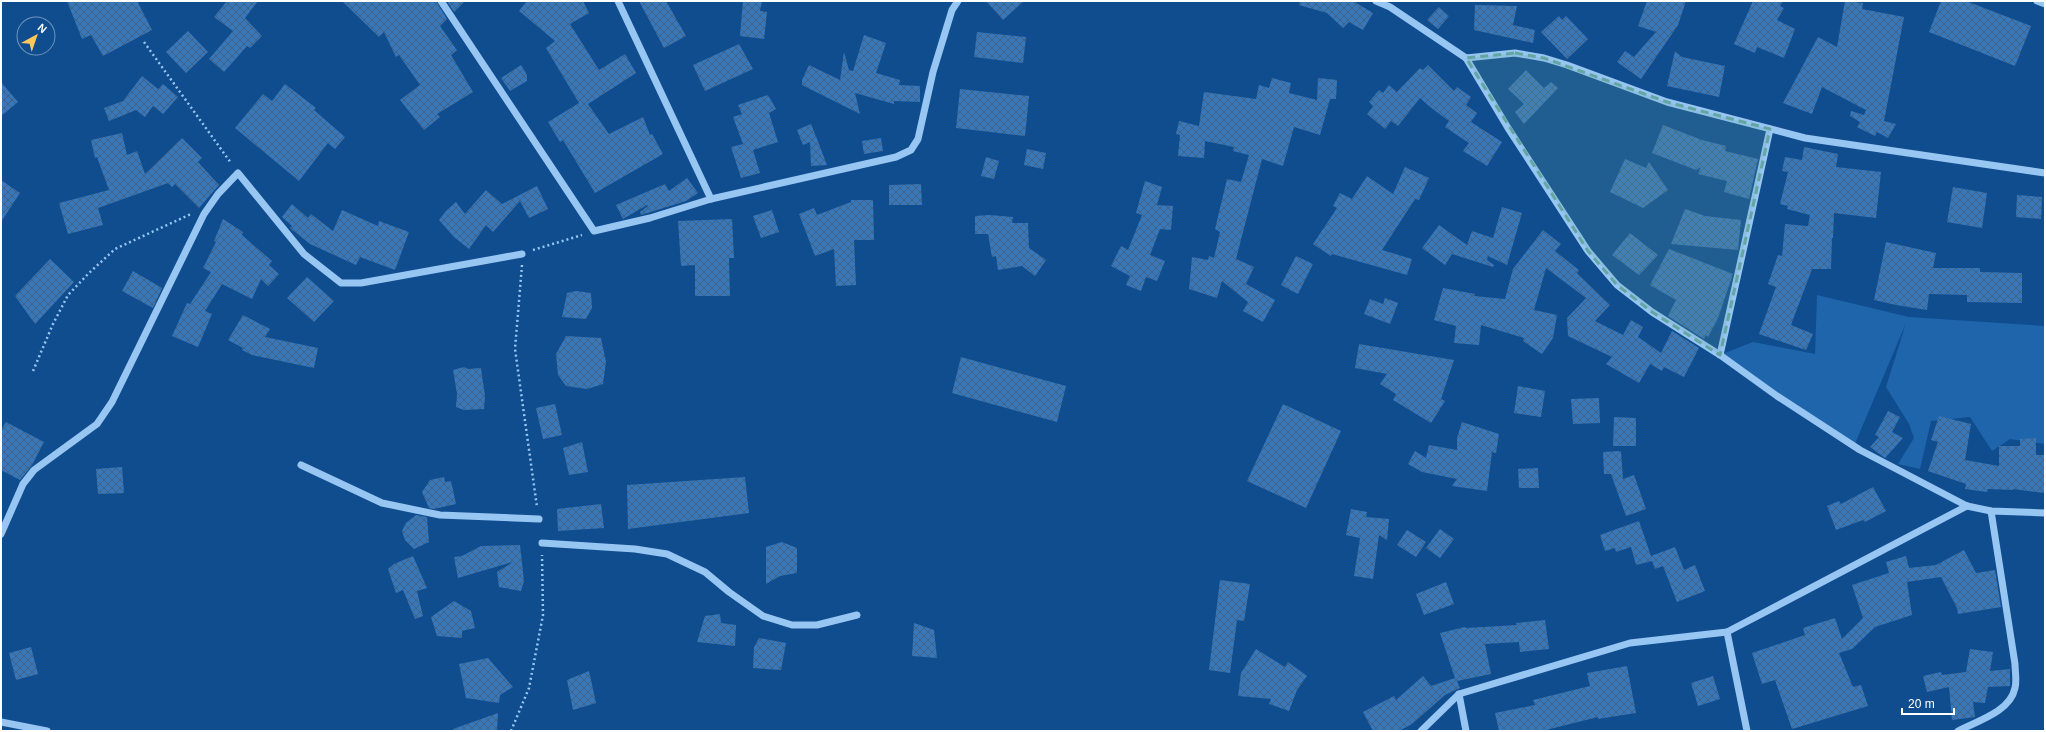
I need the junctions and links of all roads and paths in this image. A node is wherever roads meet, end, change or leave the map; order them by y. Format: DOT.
graph roads {
  1 [pos="441,1"];
  2 [pos="618,1"];
  3 [pos="958,1"];
  4 [pos="1376,1"];
  5 [pos="2037,1"];
  6 [pos="2045,4"];
  7 [pos="144,42"];
  8 [pos="1466,58"];
  9 [pos="1770,129"];
  10 [pos="238,173"];
  11 [pos="2045,173"];
  12 [pos="711,199"];
  13 [pos="211,204"];
  14 [pos="594,231"];
  15 [pos="522,254"];
  16 [pos="1720,355"];
  17 [pos="33,371"];
  18 [pos="302,465"];
  19 [pos="1967,506"];
  20 [pos="1991,511"];
  21 [pos="2045,513"];
  22 [pos="539,519"];
  23 [pos="1,534"];
  24 [pos="542,544"];
  25 [pos="857,615"];
  26 [pos="1727,632"];
  27 [pos="1459,694"];
  28 [pos="1,722"];
  29 [pos="47,731"];
  30 [pos="511,731"];
  31 [pos="1421,731"];
  32 [pos="1466,731"];
  33 [pos="1747,731"];
  34 [pos="1958,731"];
  1 -- 14 [label="street"];
  2 -- 12 [label="street"];
  3 -- 12 [label="street"];
  4 -- 8 [label="street"];
  5 -- 6 [label="street"];
  7 -- 10 [label="path"];
  8 -- 9 [label="street"];
  8 -- 16 [label="street"];
  9 -- 11 [label="street"];
  9 -- 16 [label="street"];
  10 -- 13 [label="street"];
  10 -- 15 [label="street"];
  12 -- 14 [label="street"];
  13 -- 17 [label="path"];
  13 -- 23 [label="street"];
  14 -- 15 [label="path"];
  15 -- 22 [label="path"];
  16 -- 19 [label="street"];
  18 -- 22 [label="street"];
  19 -- 20 [label="street"];
  19 -- 26 [label="street"];
  20 -- 21 [label="street"];
  20 -- 34 [label="street"];
  24 -- 25 [label="street"];
  24 -- 30 [label="path"];
  26 -- 27 [label="street"];
  26 -- 33 [label="street"];
  27 -- 31 [label="street"];
  27 -- 32 [label="street"];
  28 -- 29 [label="street"];
}
